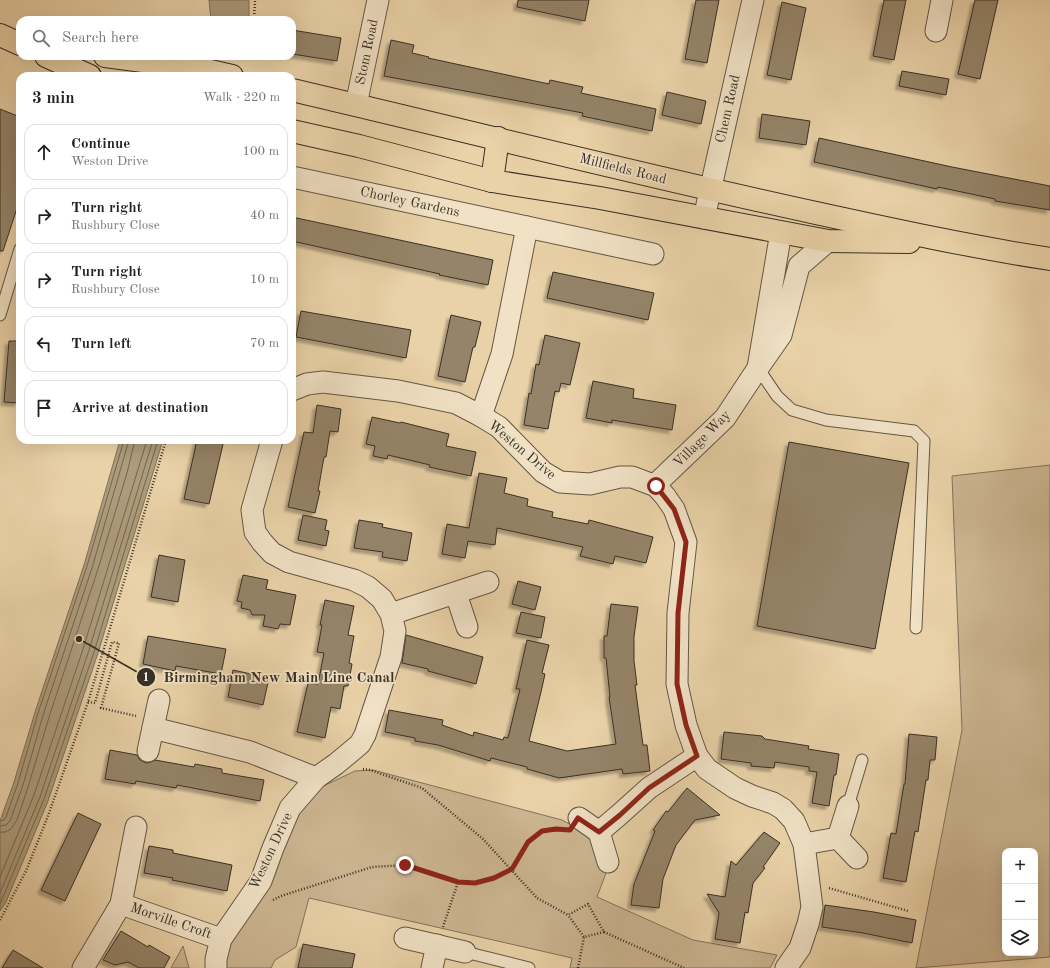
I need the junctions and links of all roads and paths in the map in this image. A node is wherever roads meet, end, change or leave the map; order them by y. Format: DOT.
graph roads {
  1 [pos="255,0"];
  2 [pos="378,0"];
  3 [pos="752,0"];
  4 [pos="942,0"];
  5 [pos="254,16"];
  6 [pos="936,31"];
  7 [pos="0,33"];
  8 [pos="16,36"];
  9 [pos="16,42"];
  10 [pos="56,60"];
  11 [pos="136,60"];
  12 [pos="79,69"];
  13 [pos="214,72"];
  14 [pos="296,91"];
  15 [pos="356,104"];
  16 [pos="296,132"];
  17 [pos="498,138"];
  18 [pos="296,178"];
  19 [pos="492,181"];
  20 [pos="710,190"];
  21 [pos="704,218"];
  22 [pos="527,227"];
  23 [pos="781,232"];
  24 [pos="828,241"];
  25 [pos="956,242"];
  26 [pos="653,254"];
  27 [pos="1050,259"];
  28 [pos="16,262"];
  29 [pos="0,315"];
  30 [pos="758,368"];
  31 [pos="296,388"];
  32 [pos="481,416"];
  33 [pos="165,444"];
  34 [pos="271,444"];
  35 [pos="656,486"];
  36 [pos="488,582"];
  37 [pos="456,594"];
  38 [pos="391,614"];
  39 [pos="467,627"];
  40 [pos="916,628"];
  41 [pos="159,700"];
  42 [pos="88,702"];
  43 [pos="154,724"];
  44 [pos="148,751"];
  45 [pos="697,756"];
  46 [pos="862,760"];
  47 [pos="336,764"];
  48 [pos="316,778"];
  49 [pos="848,806"];
  50 [pos="578,818"];
  51 [pos="136,827"];
  52 [pos="599,832"];
  53 [pos="838,838"];
  54 [pos="804,844"];
  55 [pos="857,858"];
  56 [pos="608,862"];
  57 [pos="512,869"];
  58 [pos="458,882"];
  59 [pos="809,883"];
  60 [pos="269,903"];
  61 [pos="121,904"];
  62 [pos="908,911"];
  63 [pos="568,915"];
  64 [pos="0,920"];
  65 [pos="604,932"];
  66 [pos="584,937"];
  67 [pos="405,938"];
  68 [pos="221,939"];
  69 [pos="438,945"];
  70 [pos="464,952"];
  71 [pos="83,968"];
  72 [pos="216,968"];
  73 [pos="432,968"];
  74 [pos="529,968"];
  75 [pos="578,968"];
  76 [pos="684,968"];
  77 [pos="786,968"];
  1 -- 5 [label="path"];
  2 -- 15 [label="street, Stom Road"];
  3 -- 20 [label="street, Chem Road"];
  4 -- 6 [label="street"];
  7 -- 8 [label="main road"];
  7 -- 9 [label="main road"];
  10 -- 12 [label="main road"];
  11 -- 13 [label="main road"];
  14 -- 15 [label="main road, Millfields Road"];
  15 -- 17 [label="main road, Millfields Road"];
  16 -- 19 [label="main road, Millfields Road"];
  17 -- 19 [label="main road"];
  17 -- 20 [label="main road, Millfields Road"];
  18 -- 22 [label="street, Chorley Gardens"];
  19 -- 21 [label="main road, Millfields Road"];
  20 -- 21 [label="street, Chem Road"];
  20 -- 25 [label="main road, Millfields Road"];
  21 -- 23 [label="main road, Millfields Road"];
  22 -- 26 [label="street, Chorley Gardens"];
  22 -- 32 [label="street"];
  23 -- 24 [label="main road, Millfields Road"];
  23 -- 30 [label="street, Village Way"];
  24 -- 25 [label="main road, Millfields Road"];
  24 -- 30 [label="street, Village Way"];
  25 -- 27 [label="main road, Millfields Road"];
  28 -- 29 [label="lane"];
  30 -- 35 [label="street, Village Way"];
  30 -- 40 [label="lane"];
  31 -- 32 [label="street, Weston Drive"];
  32 -- 35 [label="street, Weston Drive"];
  33 -- 42 [label="path"];
  34 -- 38 [label="street, Weston Drive"];
  35 -- 45 [label="street"];
  36 -- 37 [label="street"];
  37 -- 38 [label="street"];
  37 -- 39 [label="street"];
  38 -- 47 [label="street, Weston Drive"];
  41 -- 43 [label="street"];
  42 -- 43 [label="path"];
  42 -- 64 [label="path"];
  43 -- 44 [label="street"];
  43 -- 48 [label="street"];
  45 -- 52 [label="street"];
  45 -- 54 [label="street"];
  46 -- 49 [label="lane"];
  47 -- 48 [label="street, Weston Drive"];
  47 -- 57 [label="path"];
  48 -- 68 [label="street, Weston Drive"];
  49 -- 53 [label="street"];
  50 -- 52 [label="street"];
  50 -- 57 [label="path"];
  51 -- 61 [label="street, Morville Croft"];
  52 -- 56 [label="street"];
  53 -- 54 [label="street"];
  53 -- 55 [label="street"];
  54 -- 59 [label="street"];
  57 -- 58 [label="path"];
  57 -- 63 [label="path"];
  58 -- 60 [label="path"];
  58 -- 69 [label="path"];
  59 -- 62 [label="path"];
  59 -- 77 [label="street"];
  61 -- 68 [label="street, Morville Croft"];
  61 -- 71 [label="street, Morville Croft"];
  63 -- 65 [label="path"];
  63 -- 66 [label="path"];
  65 -- 66 [label="path"];
  65 -- 76 [label="path"];
  66 -- 75 [label="path"];
  67 -- 69 [label="street"];
  68 -- 72 [label="street, Weston Drive"];
  69 -- 70 [label="street"];
  69 -- 73 [label="street"];
  70 -- 74 [label="lane"];
}
